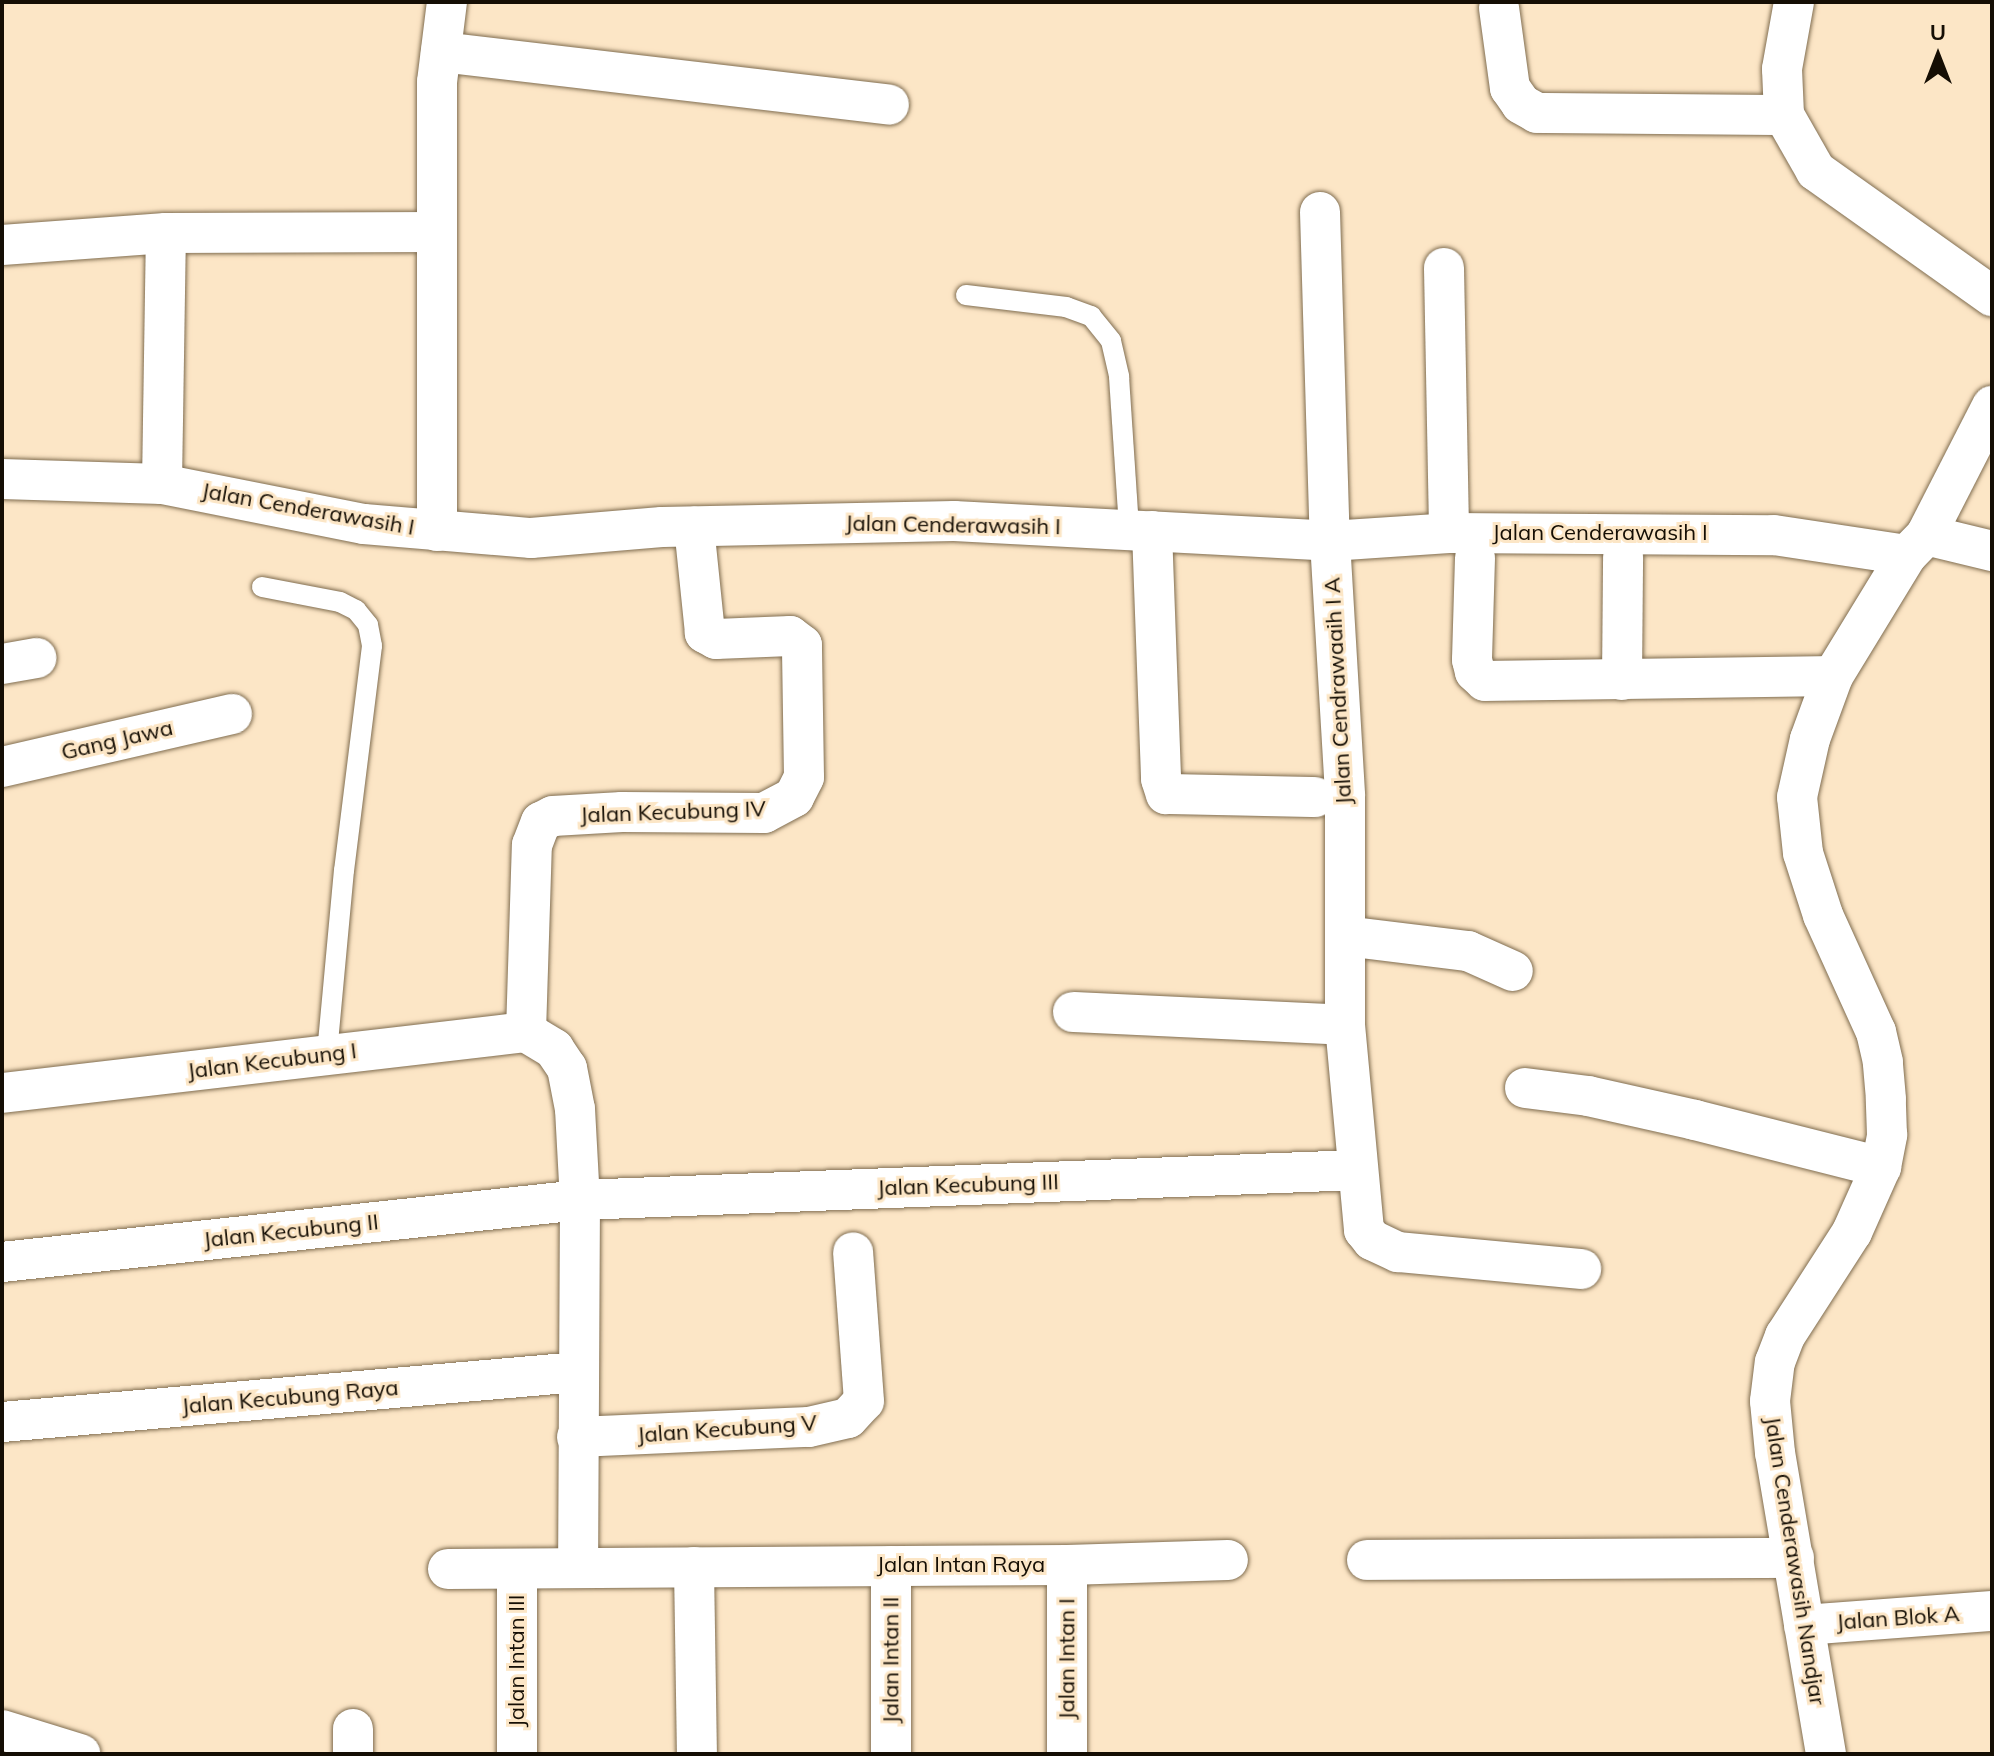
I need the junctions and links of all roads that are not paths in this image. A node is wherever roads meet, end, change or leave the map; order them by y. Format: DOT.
graph roads {
  1 [pos="447,2"];
  2 [pos="1794,2"];
  3 [pos="1499,8"];
  4 [pos="441,52"];
  5 [pos="889,105"];
  6 [pos="1784,115"];
  7 [pos="1320,212"];
  8 [pos="437,232"];
  9 [pos="166,233"];
  10 [pos="2,245"];
  11 [pos="1444,268"];
  12 [pos="966,295"];
  13 [pos="1992,296"];
  14 [pos="1992,406"];
  15 [pos="2,479"];
  16 [pos="162,484"];
  17 [pos="694,527"];
  18 [pos="1140,530"];
  19 [pos="437,531"];
  20 [pos="1330,541"];
  21 [pos="1462,545"];
  22 [pos="1916,545"];
  23 [pos="1992,551"];
  24 [pos="1623,557"];
  25 [pos="262,587"];
  26 [pos="1833,676"];
  27 [pos="1622,680"];
  28 [pos="232,714"];
  29 [pos="2,767"];
  30 [pos="1315,797"];
  31 [pos="1345,936"];
  32 [pos="1513,971"];
  33 [pos="1073,1012"];
  34 [pos="1345,1025"];
  35 [pos="533,1035"];
  36 [pos="327,1055"];
  37 [pos="1525,1088"];
  38 [pos="2,1093"];
  39 [pos="1881,1167"];
  40 [pos="1356,1170"];
  41 [pos="580,1200"];
  42 [pos="853,1252"];
  43 [pos="2,1262"];
  44 [pos="1581,1269"];
  45 [pos="578,1372"];
  46 [pos="2,1422"];
  47 [pos="577,1437"];
  48 [pos="1794,1558"];
  49 [pos="1228,1560"];
  50 [pos="1367,1560"];
  51 [pos="1067,1565"];
  52 [pos="891,1566"];
  53 [pos="694,1567"];
  54 [pos="578,1568"];
  55 [pos="448,1569"];
  56 [pos="517,1569"];
  57 [pos="1992,1611"];
  58 [pos="1804,1625"];
  59 [pos="2,1730"];
  60 [pos="80,1754"];
  61 [pos="517,1754"];
  62 [pos="697,1754"];
  63 [pos="891,1754"];
  64 [pos="1067,1754"];
  65 [pos="1826,1754"];
  1 -- 4 [label="street"];
  2 -- 6 [label="street"];
  3 -- 6 [label="street"];
  4 -- 5 [label="street"];
  4 -- 8 [label="street"];
  6 -- 13 [label="street"];
  7 -- 20 [label="street, Jalan Cendrawaaih I A"];
  8 -- 9 [label="street"];
  8 -- 19 [label="street"];
  9 -- 10 [label="street"];
  9 -- 16 [label="street"];
  11 -- 21 [label="street"];
  12 -- 18 [label="lane"];
  14 -- 22 [label="street, Jalan Cenderawasih Nandjar"];
  15 -- 16 [label="street, Jalan Cenderawasih I"];
  16 -- 19 [label="street, Jalan Cenderawasih I"];
  17 -- 18 [label="street, Jalan Cenderawasih I"];
  17 -- 19 [label="street, Jalan Cenderawasih I"];
  17 -- 35 [label="street, Jalan Kecubung IV"];
  18 -- 20 [label="street, Jalan Cenderawasih I"];
  18 -- 30 [label="street"];
  20 -- 21 [label="street, Jalan Cenderawasih I"];
  20 -- 31 [label="street, Jalan Cendrawaaih I A"];
  21 -- 22 [label="street, Jalan Cenderawasih I"];
  21 -- 27 [label="street"];
  22 -- 23 [label="street, Jalan Cenderawasih I"];
  22 -- 26 [label="street, Jalan Cenderawasih Nandjar"];
  24 -- 27 [label="street"];
  25 -- 36 [label="lane"];
  26 -- 27 [label="street"];
  26 -- 39 [label="street, Jalan Cenderawasih Nandjar"];
  28 -- 29 [label="street, Gang Jawa"];
  31 -- 32 [label="street"];
  31 -- 34 [label="street, Jalan Cendrawaaih I A"];
  33 -- 34 [label="street"];
  34 -- 40 [label="street, Jalan Cendrawaaih I A"];
  35 -- 36 [label="street, Jalan Kecubung I"];
  35 -- 41 [label="street"];
  36 -- 38 [label="street, Jalan Kecubung I"];
  37 -- 39 [label="street"];
  39 -- 48 [label="street, Jalan Cenderawasih Nandjar"];
  40 -- 41 [label="street, Jalan Kecubung III"];
  40 -- 44 [label="street, Jalan Cendrawaaih I A"];
  41 -- 43 [label="street, Jalan Kecubung II"];
  41 -- 45 [label="street"];
  42 -- 47 [label="street, Jalan Kecubung V"];
  45 -- 46 [label="street, Jalan Kecubung Raya"];
  45 -- 47 [label="street"];
  47 -- 54 [label="street"];
  48 -- 50 [label="street"];
  48 -- 58 [label="street, Jalan Cenderawasih Nandjar"];
  49 -- 51 [label="street, Jalan Intan Raya"];
  51 -- 52 [label="street, Jalan Intan Raya"];
  51 -- 64 [label="street, Jalan Intan I"];
  52 -- 53 [label="street, Jalan Intan Raya"];
  52 -- 63 [label="street, Jalan Intan II"];
  53 -- 54 [label="street, Jalan Intan Raya"];
  53 -- 62 [label="street"];
  54 -- 56 [label="street, Jalan Intan Raya"];
  55 -- 56 [label="street, Jalan Intan Raya"];
  56 -- 61 [label="street, Jalan Intan III"];
  57 -- 58 [label="street, Jalan Blok A"];
  58 -- 65 [label="street, Jalan Cenderawasih Nandjar"];
  59 -- 60 [label="street"];
}
